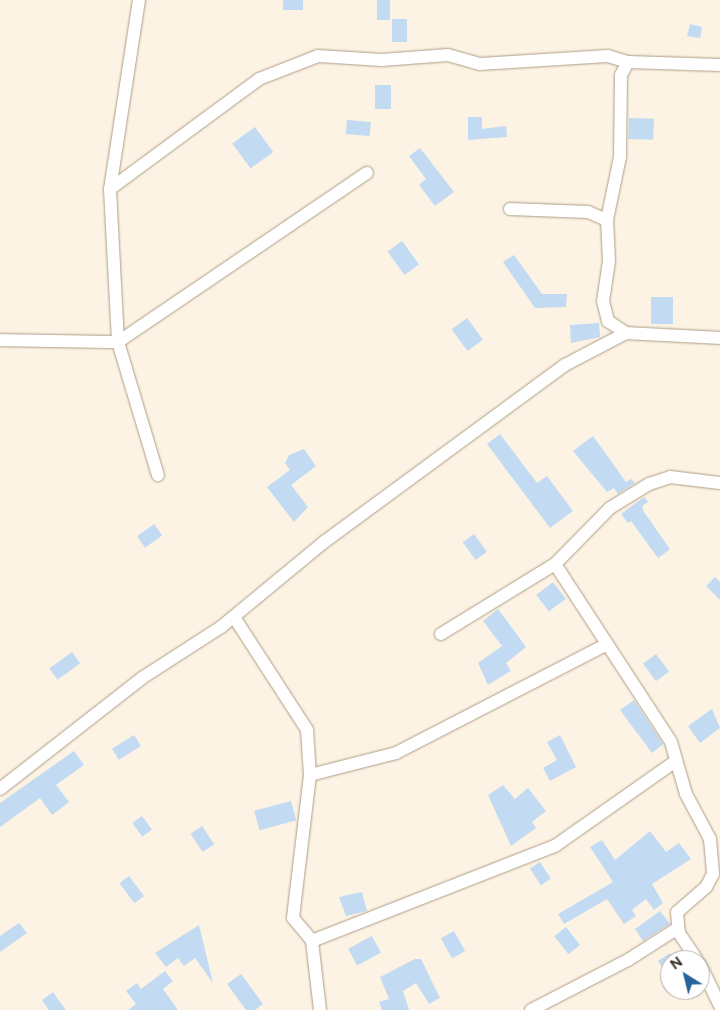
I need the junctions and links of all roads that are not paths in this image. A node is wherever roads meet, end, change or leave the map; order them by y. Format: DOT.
graph roads {
  1 [pos="138,0"];
  2 [pos="628,62"];
  3 [pos="720,65"];
  4 [pos="367,173"];
  5 [pos="110,189"];
  6 [pos="510,209"];
  7 [pos="607,220"];
  8 [pos="626,333"];
  9 [pos="720,338"];
  10 [pos="0,340"];
  11 [pos="118,342"];
  12 [pos="158,474"];
  13 [pos="720,482"];
  14 [pos="555,564"];
  15 [pos="234,616"];
  16 [pos="441,634"];
  17 [pos="607,644"];
  18 [pos="676,761"];
  19 [pos="310,775"];
  20 [pos="0,789"];
  21 [pos="678,928"];
  22 [pos="312,941"];
  23 [pos="691,950"];
  24 [pos="710,985"];
  25 [pos="720,1006"];
  26 [pos="320,1010"];
  27 [pos="531,1010"];
  1 -- 5 [label="street"];
  2 -- 3 [label="street"];
  2 -- 5 [label="street"];
  2 -- 7 [label="street"];
  4 -- 11 [label="street"];
  5 -- 11 [label="street"];
  6 -- 7 [label="street"];
  7 -- 8 [label="street"];
  8 -- 9 [label="street"];
  8 -- 15 [label="street"];
  10 -- 11 [label="street"];
  11 -- 12 [label="street"];
  13 -- 14 [label="street"];
  14 -- 16 [label="street"];
  14 -- 17 [label="street"];
  15 -- 19 [label="street"];
  15 -- 20 [label="street"];
  17 -- 18 [label="street"];
  17 -- 19 [label="street"];
  18 -- 21 [label="street"];
  18 -- 22 [label="street"];
  19 -- 22 [label="street"];
  21 -- 23 [label="street"];
  21 -- 27 [label="street"];
  22 -- 26 [label="street"];
  24 -- 25 [label="street"];
}
